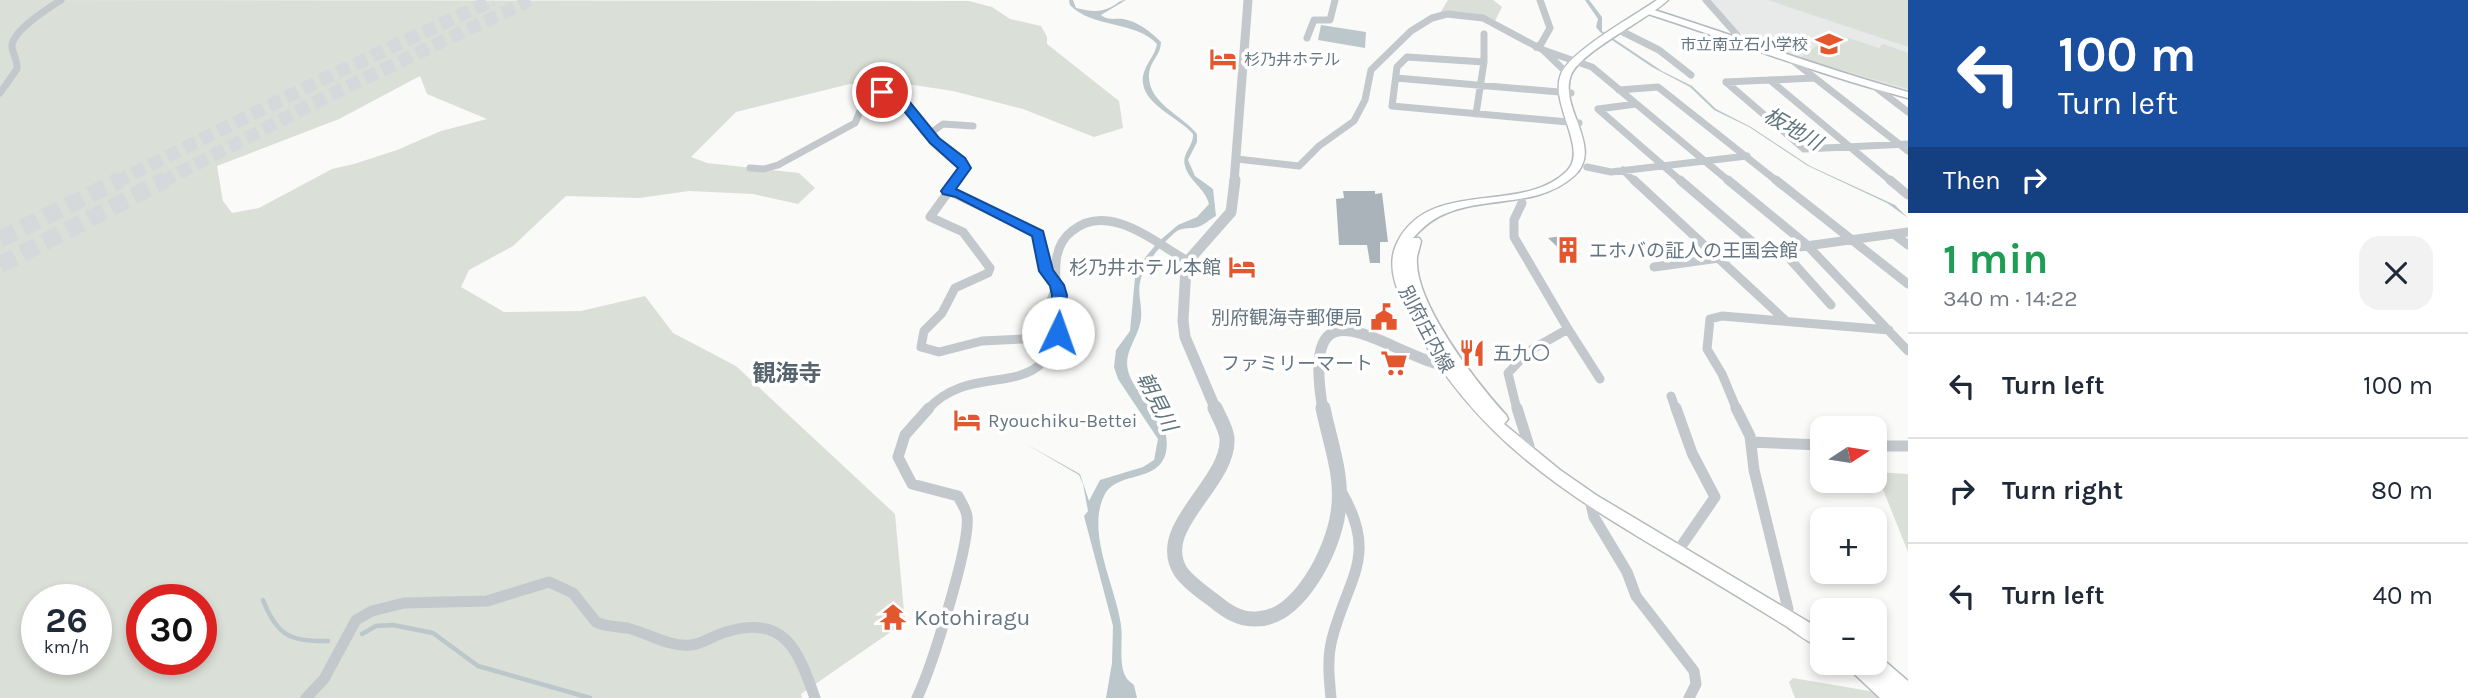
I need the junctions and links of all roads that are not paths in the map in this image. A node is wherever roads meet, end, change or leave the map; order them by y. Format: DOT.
graph roads {
  1 [pos="61,0"];
  2 [pos="1248,0"];
  3 [pos="1335,0"];
  4 [pos="1540,0"];
  5 [pos="1663,0"];
  6 [pos="1677,0"];
  7 [pos="1706,0"];
  8 [pos="1653,13"];
  9 [pos="1625,32"];
  10 [pos="1484,34"];
  11 [pos="1307,38"];
  12 [pos="1735,39"];
  13 [pos="1539,49"];
  14 [pos="1792,60"];
  15 [pos="1581,61"];
  16 [pos="1484,62"];
  17 [pos="1567,73"];
  18 [pos="1691,75"];
  19 [pos="1396,78"];
  20 [pos="1814,78"];
  21 [pos="1770,80"];
  22 [pos="1481,84"];
  23 [pos="1874,86"];
  24 [pos="1619,90"];
  25 [pos="1567,92"];
  26 [pos="0,93"];
  27 [pos="1908,95"];
  28 [pos="1636,104"];
  29 [pos="1908,112"];
  30 [pos="1476,114"];
  31 [pos="1575,123"];
  32 [pos="973,126"];
  33 [pos="929,134"];
  34 [pos="1904,144"];
  35 [pos="1851,147"];
  36 [pos="1908,151"];
  37 [pos="1747,156"];
  38 [pos="1237,159"];
  39 [pos="1704,160"];
  40 [pos="1664,165"];
  41 [pos="1587,167"];
  42 [pos="751,168"];
  43 [pos="1623,170"];
  44 [pos="948,191"];
  45 [pos="1908,195"];
  46 [pos="1522,204"];
  47 [pos="1908,232"];
  48 [pos="1895,234"];
  49 [pos="1852,239"];
  50 [pos="1908,244"];
  51 [pos="1807,245"];
  52 [pos="1780,248"];
  53 [pos="1763,251"];
  54 [pos="1718,257"];
  55 [pos="1186,259"];
  56 [pos="1654,267"];
  57 [pos="1908,284"];
  58 [pos="1057,285"];
  59 [pos="1831,305"];
  60 [pos="1786,321"];
  61 [pos="1568,329"];
  62 [pos="1889,330"];
  63 [pos="1908,351"];
  64 [pos="1451,367"];
  65 [pos="1600,379"];
  66 [pos="1671,396"];
  67 [pos="1751,442"];
  68 [pos="1810,444"];
  69 [pos="1529,446"];
  70 [pos="1887,446"];
  71 [pos="1908,446"];
  72 [pos="1341,491"];
  73 [pos="1590,500"];
  74 [pos="1682,545"];
  75 [pos="1788,609"];
  76 [pos="1810,622"];
  77 [pos="1810,633"];
  78 [pos="1887,674"];
  79 [pos="1868,675"];
  80 [pos="1908,693"];
  81 [pos="306,698"];
  82 [pos="815,698"];
  83 [pos="917,698"];
  84 [pos="1331,698"];
  85 [pos="1689,698"];
  86 [pos="1893,698"];
  1 -- 26 [label="street"];
  2 -- 38 [label="street"];
  3 -- 11 [label="street"];
  4 -- 13 [label="street"];
  5 -- 8 [label="main road, 別府庄内線"];
  6 -- 8 [label="main road, 別府庄内線"];
  7 -- 12 [label="street"];
  8 -- 9 [label="main road, 別府庄内線"];
  8 -- 12 [label="main road"];
  9 -- 15 [label="main road, 別府庄内線"];
  9 -- 18 [label="street"];
  10 -- 16 [label="street"];
  12 -- 14 [label="main road"];
  13 -- 15 [label="street"];
  13 -- 17 [label="street"];
  13 -- 38 [label="street"];
  14 -- 20 [label="street"];
  14 -- 23 [label="main road"];
  15 -- 17 [label="main road, 別府庄内線"];
  15 -- 24 [label="street"];
  15 -- 25 [label="main road"];
  16 -- 19 [label="street"];
  16 -- 22 [label="street"];
  17 -- 25 [label="main road, 別府庄内線"];
  19 -- 22 [label="street"];
  19 -- 30 [label="street"];
  20 -- 21 [label="street"];
  20 -- 34 [label="street"];
  21 -- 35 [label="street"];
  21 -- 35 [label="street"];
  22 -- 25 [label="street"];
  22 -- 30 [label="street"];
  23 -- 27 [label="main road"];
  23 -- 29 [label="street"];
  24 -- 28 [label="street"];
  24 -- 37 [label="street"];
  25 -- 31 [label="main road, 別府庄内線"];
  28 -- 39 [label="street"];
  28 -- 40 [label="street"];
  30 -- 31 [label="street"];
  31 -- 41 [label="main road, 別府庄内線"];
  31 -- 64 [label="main road, 別府庄内線"];
  32 -- 33 [label="street"];
  33 -- 42 [label="street"];
  33 -- 44 [label="street"];
  34 -- 35 [label="street"];
  34 -- 36 [label="street"];
  35 -- 45 [label="street"];
  37 -- 39 [label="street"];
  37 -- 49 [label="street"];
  38 -- 55 [label="street"];
  39 -- 40 [label="street"];
  39 -- 51 [label="street"];
  40 -- 43 [label="street"];
  40 -- 53 [label="street"];
  41 -- 43 [label="street"];
  41 -- 46 [label="main road, 別府庄内線"];
  43 -- 54 [label="street"];
  44 -- 58 [label="street"];
  44 -- 58 [label="street"];
  46 -- 61 [label="street"];
  46 -- 64 [label="main road, 別府庄内線"];
  47 -- 48 [label="street"];
  48 -- 49 [label="street"];
  48 -- 50 [label="street"];
  49 -- 51 [label="street"];
  49 -- 57 [label="street"];
  51 -- 52 [label="street"];
  51 -- 62 [label="street"];
  52 -- 53 [label="street"];
  52 -- 59 [label="street"];
  53 -- 54 [label="street"];
  54 -- 56 [label="street"];
  54 -- 60 [label="street"];
  55 -- 58 [label="street"];
  55 -- 72 [label="street"];
  58 -- 83 [label="street"];
  60 -- 62 [label="street"];
  60 -- 67 [label="street"];
  61 -- 65 [label="street"];
  61 -- 69 [label="street"];
  62 -- 63 [label="street"];
  64 -- 69 [label="main road, 別府庄内線"];
  64 -- 72 [label="street"];
  64 -- 73 [label="main road, 別府庄内線"];
  66 -- 74 [label="street"];
  67 -- 68 [label="street"];
  67 -- 75 [label="street"];
  69 -- 74 [label="main road, 別府庄内線"];
  70 -- 71 [label="street"];
  72 -- 84 [label="street"];
  73 -- 77 [label="main road, 別府庄内線"];
  73 -- 85 [label="street"];
  74 -- 75 [label="main road, 別府庄内線"];
  75 -- 76 [label="main road, 別府庄内線"];
  78 -- 80 [label="main road"];
  79 -- 86 [label="main road"];
  81 -- 82 [label="street"];
}
